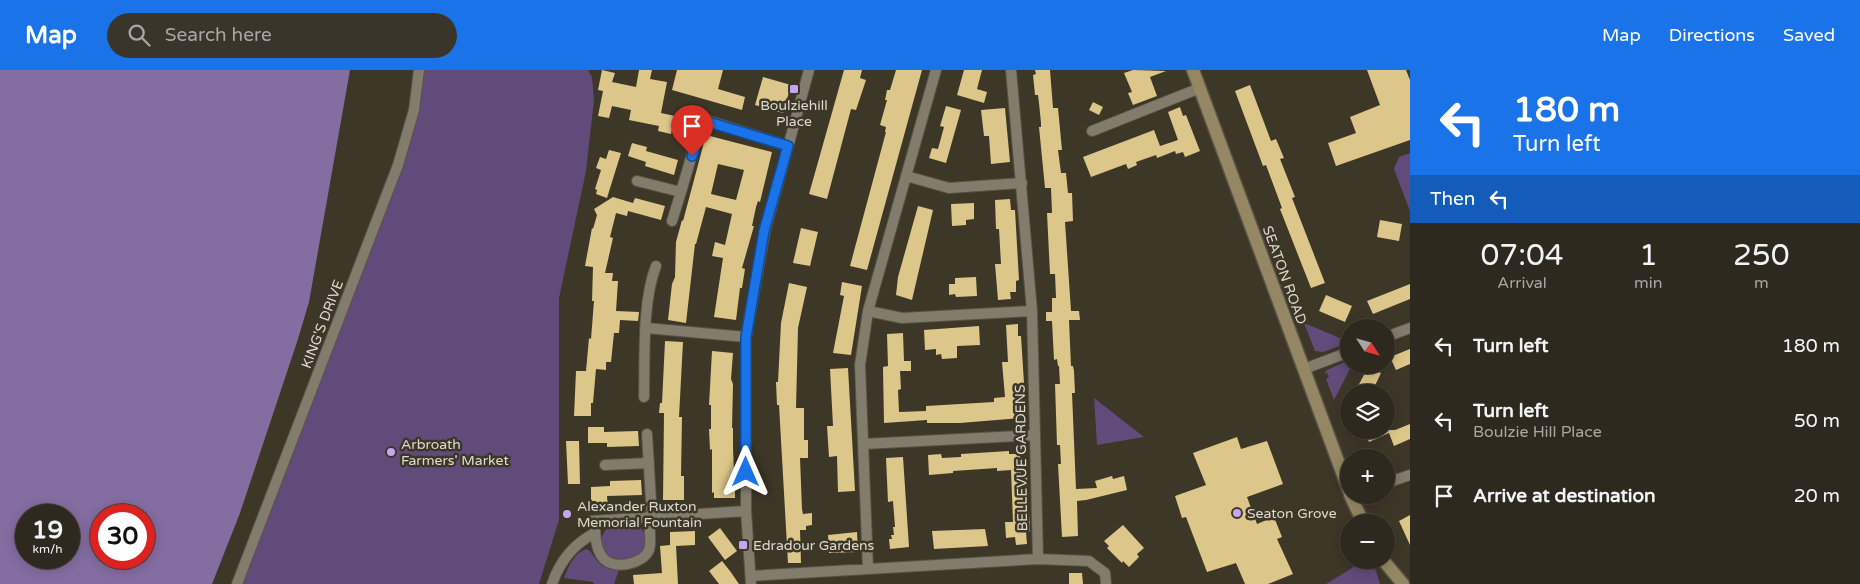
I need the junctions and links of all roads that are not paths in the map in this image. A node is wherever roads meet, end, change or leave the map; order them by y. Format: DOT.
graph roads {
  1 [pos="419,70"];
  2 [pos="808,70"];
  3 [pos="936,70"];
  4 [pos="1011,70"];
  5 [pos="1193,70"];
  6 [pos="1200,88"];
  7 [pos="687,114"];
  8 [pos="702,120"];
  9 [pos="1092,130"];
  10 [pos="788,146"];
  11 [pos="906,176"];
  12 [pos="637,181"];
  13 [pos="1022,183"];
  14 [pos="681,192"];
  15 [pos="672,221"];
  16 [pos="656,266"];
  17 [pos="1032,310"];
  18 [pos="868,311"];
  19 [pos="646,328"];
  20 [pos="1410,328"];
  21 [pos="1395,334"];
  22 [pos="746,337"];
  23 [pos="1340,355"];
  24 [pos="1304,369"];
  25 [pos="644,397"];
  26 [pos="647,434"];
  27 [pos="1035,435"];
  28 [pos="863,444"];
  29 [pos="649,463"];
  30 [pos="605,465"];
  31 [pos="1340,465"];
  32 [pos="1410,475"];
  33 [pos="1395,481"];
  34 [pos="746,511"];
  35 [pos="651,518"];
  36 [pos="595,533"];
  37 [pos="1038,559"];
  38 [pos="868,569"];
  39 [pos="1391,569"];
  40 [pos="751,580"];
  41 [pos="237,584"];
  42 [pos="552,584"];
  43 [pos="1106,584"];
  44 [pos="1403,584"];
  1 -- 41 [label="street, KING'S DRIVE"];
  2 -- 10 [label="street"];
  3 -- 11 [label="street"];
  4 -- 13 [label="street, BELLEVUE GARDENS"];
  5 -- 6 [label="street, SEATON ROAD"];
  6 -- 9 [label="street"];
  6 -- 24 [label="street, SEATON ROAD"];
  7 -- 8 [label="street"];
  8 -- 10 [label="street"];
  8 -- 14 [label="street"];
  10 -- 22 [label="street"];
  11 -- 13 [label="street"];
  11 -- 18 [label="street"];
  12 -- 14 [label="street"];
  13 -- 17 [label="street, BELLEVUE GARDENS"];
  14 -- 15 [label="street"];
  16 -- 19 [label="street"];
  17 -- 18 [label="street"];
  17 -- 27 [label="street, BELLEVUE GARDENS"];
  18 -- 28 [label="street"];
  19 -- 22 [label="street"];
  19 -- 25 [label="street"];
  20 -- 21 [label="street"];
  22 -- 34 [label="street"];
  23 -- 24 [label="street"];
  24 -- 31 [label="street, SEATON ROAD"];
  26 -- 29 [label="street"];
  27 -- 28 [label="street"];
  27 -- 37 [label="street, BELLEVUE GARDENS"];
  28 -- 38 [label="street"];
  29 -- 30 [label="street"];
  29 -- 35 [label="street"];
  32 -- 33 [label="street"];
  34 -- 35 [label="street"];
  34 -- 40 [label="street"];
  35 -- 36 [label="street"];
  35 -- 36 [label="street"];
  36 -- 42 [label="street"];
  37 -- 38 [label="street"];
  37 -- 43 [label="street"];
  38 -- 40 [label="street"];
  39 -- 44 [label="street"];
}
